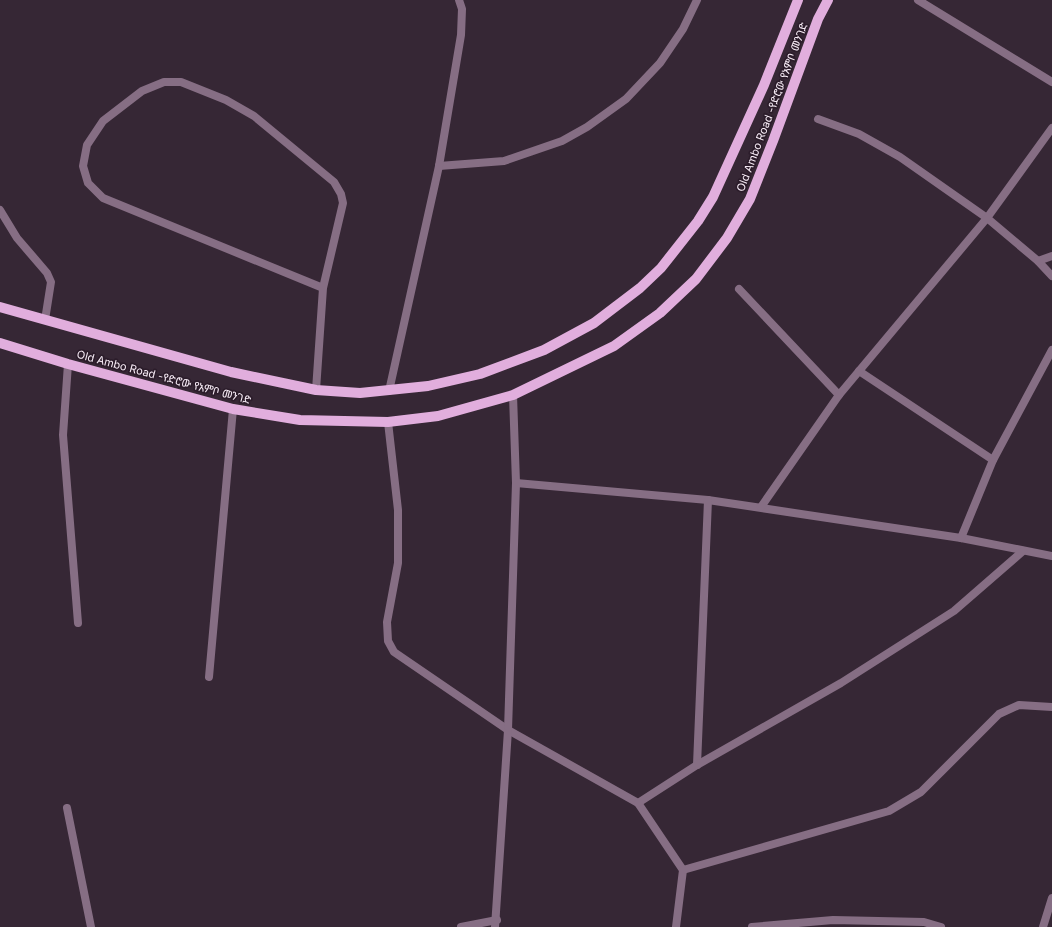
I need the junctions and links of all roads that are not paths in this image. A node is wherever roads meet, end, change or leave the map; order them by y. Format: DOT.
graph roads {
  1 [pos="459,0"];
  2 [pos="697,0"];
  3 [pos="798,0"];
  4 [pos="828,0"];
  5 [pos="918,0"];
  6 [pos="1052,82"];
  7 [pos="818,119"];
  8 [pos="1052,128"];
  9 [pos="439,166"];
  10 [pos="0,210"];
  11 [pos="987,218"];
  12 [pos="1052,256"];
  13 [pos="1038,261"];
  14 [pos="1052,276"];
  15 [pos="323,288"];
  16 [pos="739,289"];
  17 [pos="0,307"];
  18 [pos="46,320"];
  19 [pos="0,343"];
  20 [pos="1052,350"];
  21 [pos="68,364"];
  22 [pos="859,371"];
  23 [pos="316,390"];
  24 [pos="389,391"];
  25 [pos="513,394"];
  26 [pos="839,395"];
  27 [pos="232,409"];
  28 [pos="388,422"];
  29 [pos="993,460"];
  30 [pos="516,483"];
  31 [pos="708,500"];
  32 [pos="762,507"];
  33 [pos="961,538"];
  34 [pos="1023,551"];
  35 [pos="1052,556"];
  36 [pos="78,624"];
  37 [pos="209,677"];
  38 [pos="1052,707"];
  39 [pos="508,730"];
  40 [pos="697,765"];
  41 [pos="638,803"];
  42 [pos="67,808"];
  43 [pos="683,870"];
  44 [pos="1052,898"];
  45 [pos="496,924"];
  46 [pos="923,925"];
  47 [pos="91,927"];
  48 [pos="461,927"];
  49 [pos="676,927"];
  50 [pos="752,927"];
  51 [pos="941,927"];
  52 [pos="1043,927"];
  1 -- 9 [label="street"];
  2 -- 9 [label="street"];
  3 -- 24 [label="main road, Old Ambo Road -የድሮው የአምቦ መንገድ"];
  4 -- 25 [label="main road, Old Ambo Road -የድሮው የአምቦ መንገድ"];
  5 -- 6 [label="street"];
  7 -- 11 [label="street"];
  8 -- 11 [label="street"];
  9 -- 24 [label="street"];
  10 -- 18 [label="street"];
  11 -- 13 [label="street"];
  11 -- 22 [label="street"];
  12 -- 13 [label="street"];
  13 -- 14 [label="street"];
  15 -- 15 [label="street"];
  15 -- 23 [label="street"];
  16 -- 26 [label="street"];
  17 -- 18 [label="main road, Old Ambo Road -የድሮው የአምቦ መንገድ"];
  18 -- 23 [label="main road, Old Ambo Road -የድሮው የአምቦ መንገድ"];
  19 -- 21 [label="main road, Old Ambo Road -የድሮው የአምቦ መንገድ"];
  20 -- 29 [label="street"];
  21 -- 27 [label="main road, Old Ambo Road -የድሮው የአምቦ መንገድ"];
  21 -- 36 [label="street"];
  22 -- 26 [label="street"];
  22 -- 29 [label="street"];
  23 -- 24 [label="main road, Old Ambo Road -የድሮው የአምቦ መንገድ"];
  25 -- 28 [label="main road, Old Ambo Road -የድሮው የአምቦ መንገድ"];
  25 -- 30 [label="street"];
  26 -- 32 [label="street"];
  27 -- 28 [label="main road, Old Ambo Road -የድሮው የአምቦ መንገድ"];
  27 -- 37 [label="street"];
  28 -- 39 [label="street"];
  29 -- 33 [label="street"];
  30 -- 31 [label="street"];
  30 -- 39 [label="street"];
  31 -- 32 [label="street"];
  31 -- 40 [label="street"];
  32 -- 33 [label="street"];
  33 -- 34 [label="street"];
  34 -- 35 [label="street"];
  34 -- 40 [label="street"];
  38 -- 43 [label="street"];
  39 -- 41 [label="street"];
  39 -- 45 [label="street"];
  40 -- 41 [label="street"];
  41 -- 43 [label="street"];
  42 -- 47 [label="street"];
  43 -- 49 [label="street"];
  44 -- 52 [label="street"];
  45 -- 48 [label="street"];
  46 -- 50 [label="street"];
  46 -- 51 [label="street"];
}
